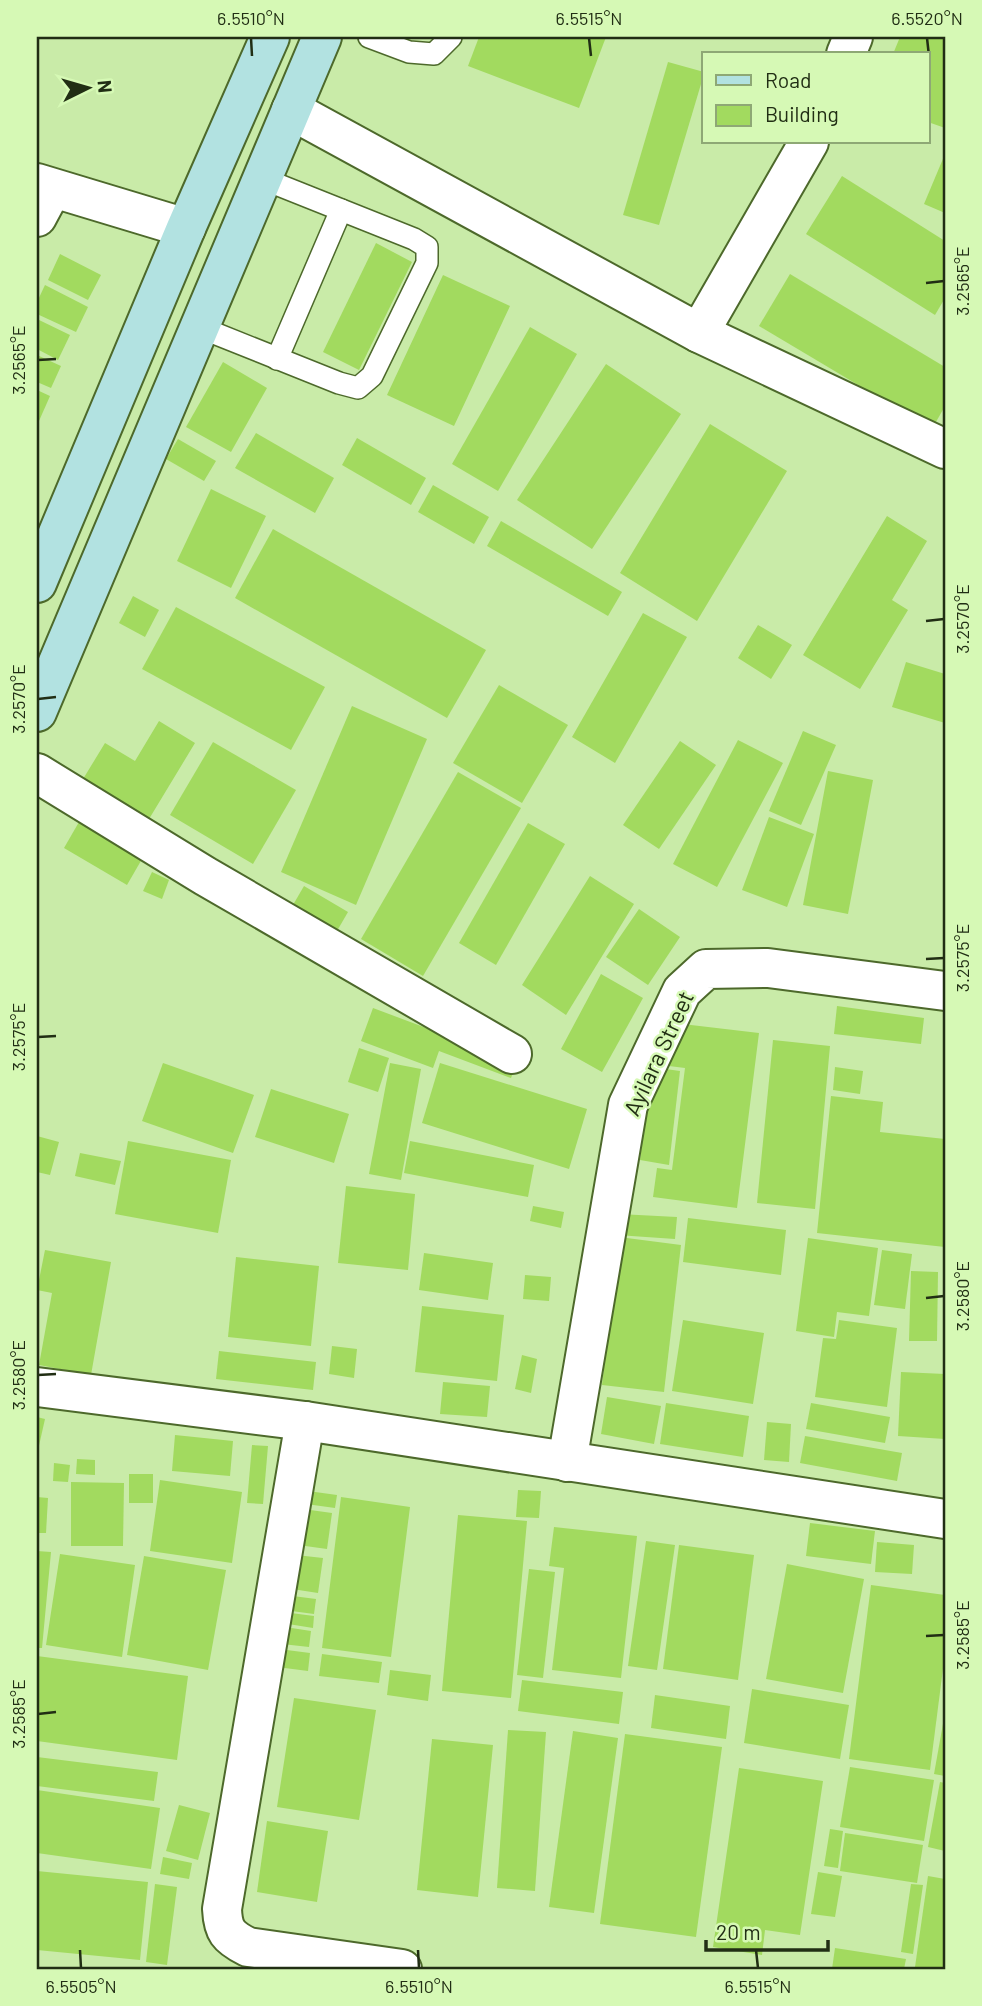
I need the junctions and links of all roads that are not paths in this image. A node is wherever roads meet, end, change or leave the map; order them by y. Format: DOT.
graph roads {
  1 [pos="270,37"];
  2 [pos="322,37"];
  3 [pos="369,37"];
  4 [pos="452,37"];
  5 [pos="291,110"];
  6 [pos="808,144"];
  7 [pos="261,178"];
  8 [pos="42,196"];
  9 [pos="341,210"];
  10 [pos="186,228"];
  11 [pos="199,327"];
  12 [pos="699,333"];
  13 [pos="277,359"];
  14 [pos="945,449"];
  15 [pos="37,583"];
  16 [pos="37,712"];
  17 [pos="37,774"];
  18 [pos="945,991"];
  19 [pos="512,1055"];
  20 [pos="37,1387"];
  21 [pos="305,1421"];
  22 [pos="567,1462"];
  23 [pos="945,1519"];
  24 [pos="402,1969"];
  1 -- 10 [label="main road"];
  2 -- 5 [label="main road"];
  3 -- 4 [label="lane"];
  5 -- 7 [label="main road"];
  5 -- 12 [label="street"];
  6 -- 12 [label="street"];
  7 -- 9 [label="lane"];
  7 -- 11 [label="main road"];
  8 -- 10 [label="street"];
  9 -- 13 [label="lane"];
  9 -- 13 [label="lane"];
  10 -- 15 [label="main road"];
  11 -- 13 [label="lane"];
  11 -- 16 [label="main road"];
  12 -- 14 [label="street"];
  17 -- 19 [label="street"];
  18 -- 22 [label="street, Ayilara Street"];
  20 -- 21 [label="street"];
  21 -- 22 [label="street"];
  21 -- 24 [label="street"];
  22 -- 23 [label="street"];
}
